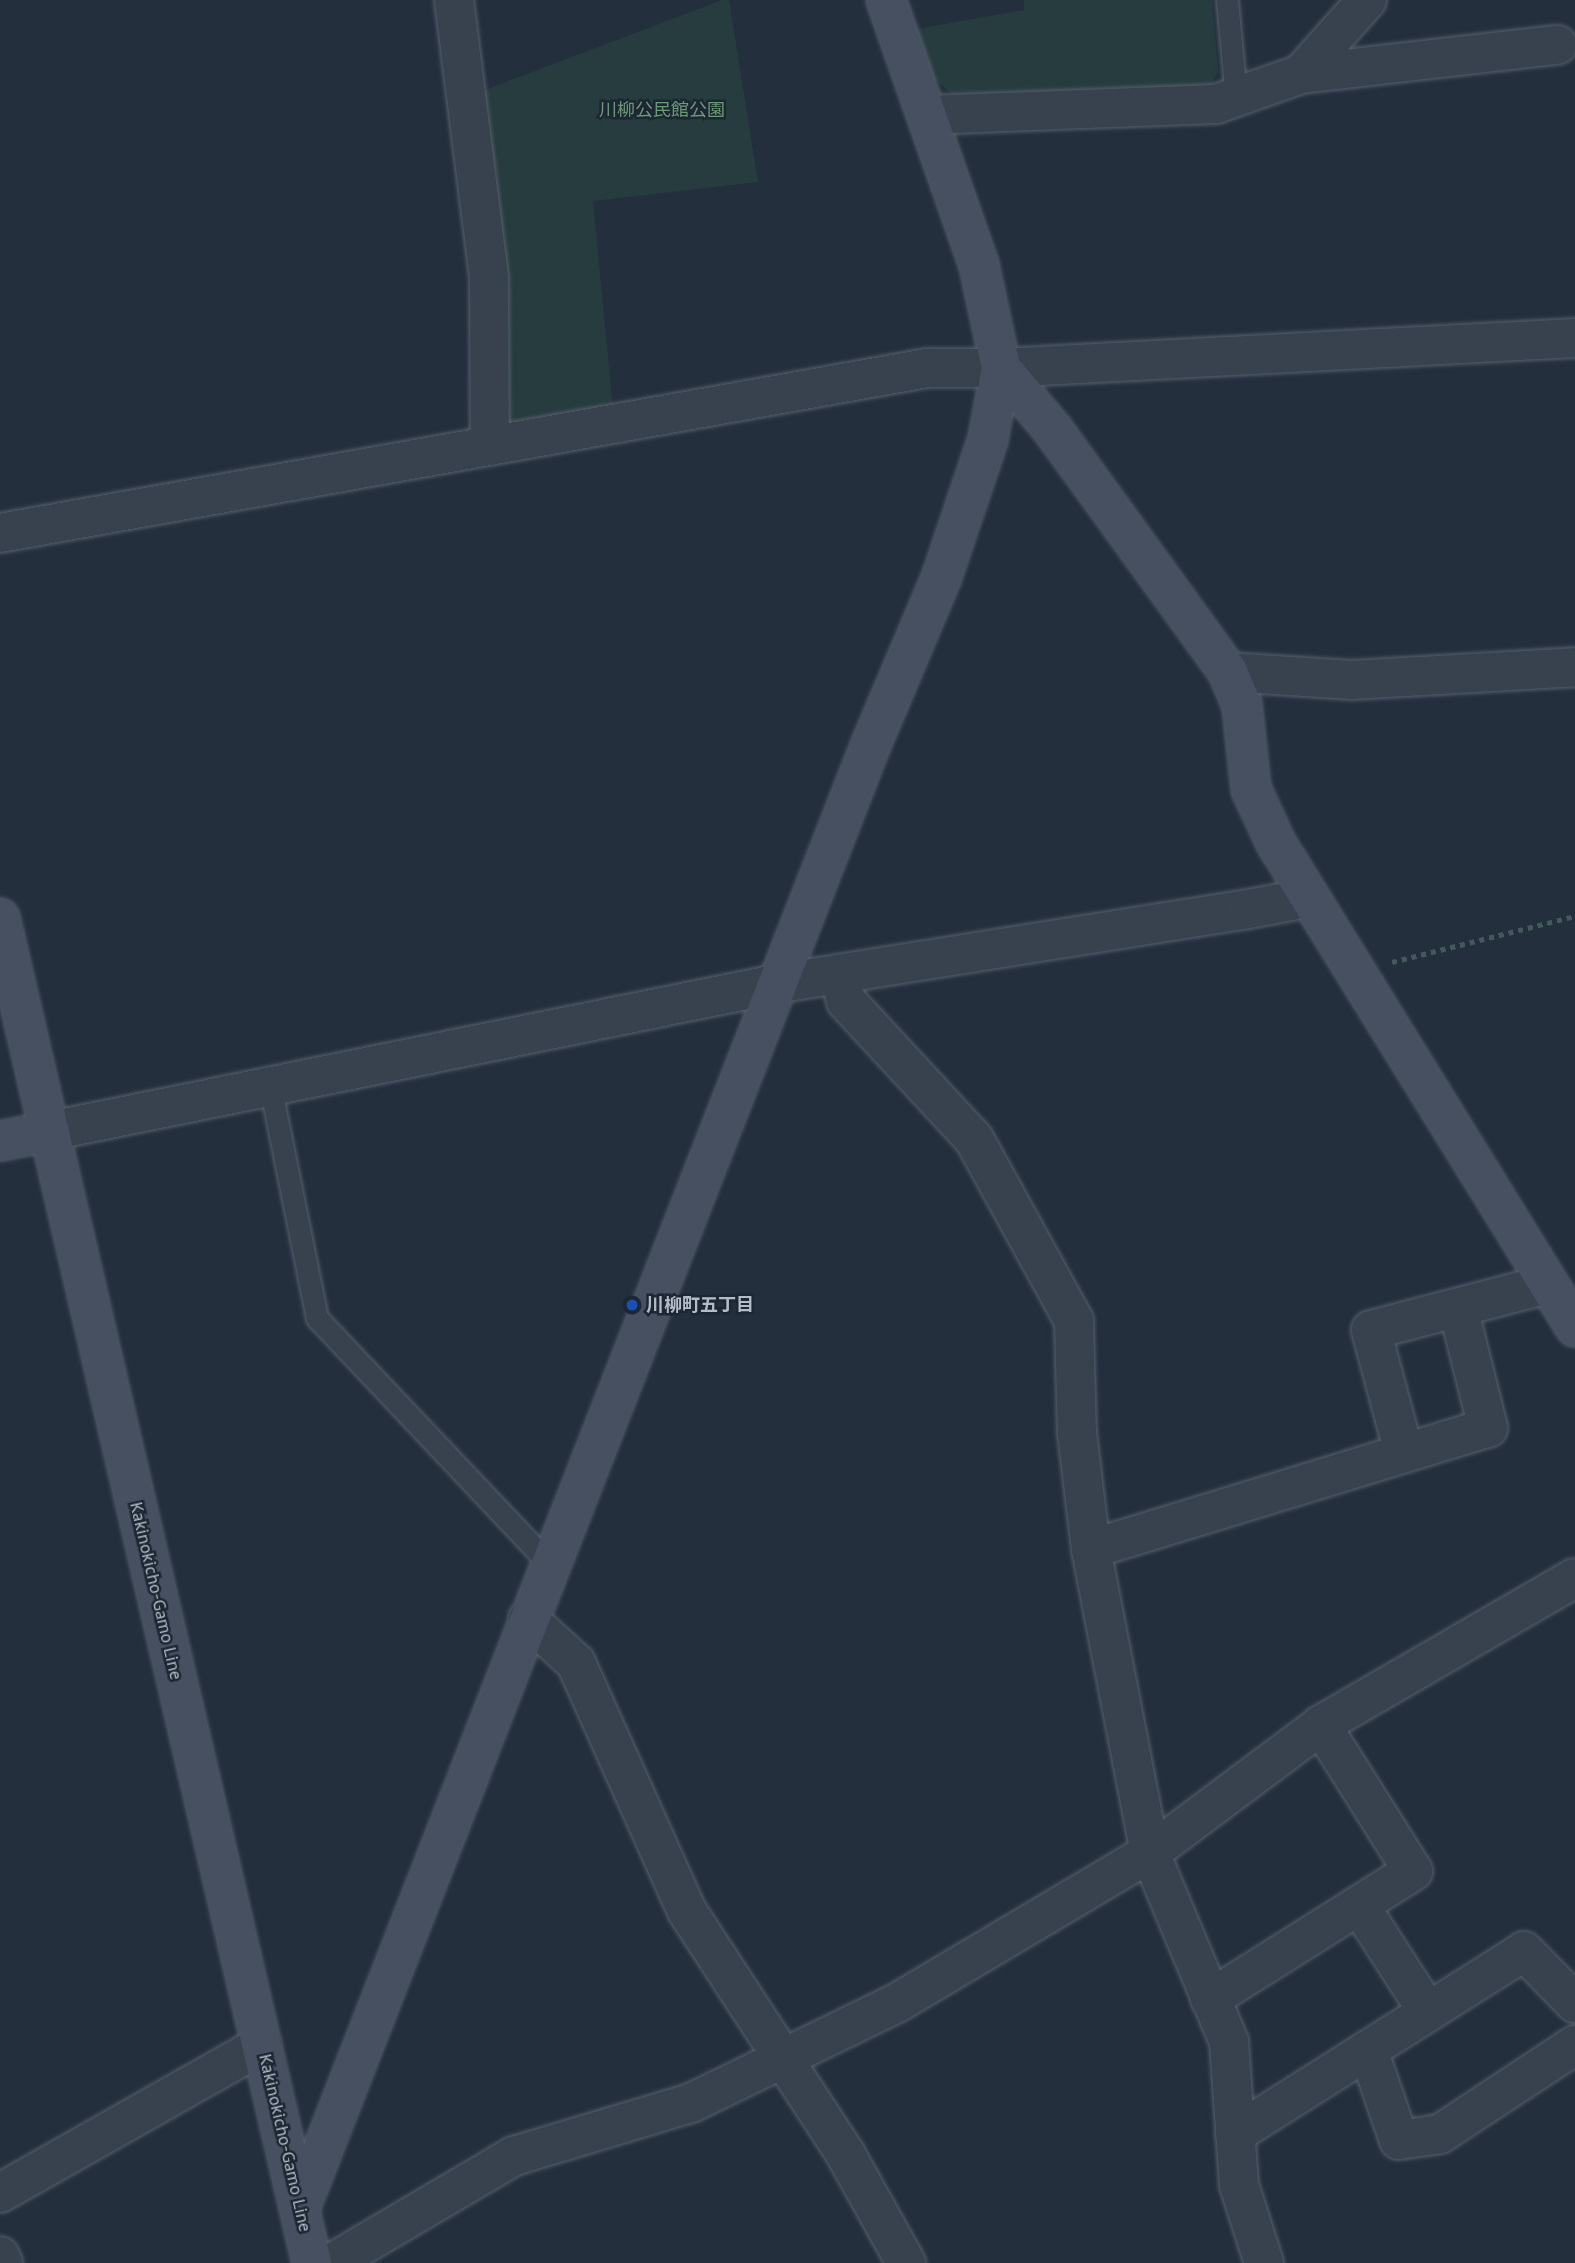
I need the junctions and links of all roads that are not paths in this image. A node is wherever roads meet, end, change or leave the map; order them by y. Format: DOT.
graph roads {
  1 [pos="886,0"];
  2 [pos="1227,0"];
  3 [pos="1367,0"];
  4 [pos="459,1"];
  5 [pos="1557,45"];
  6 [pos="1301,74"];
  7 [pos="1236,97"];
  8 [pos="927,115"];
  9 [pos="1575,338"];
  10 [pos="1001,368"];
  11 [pos="490,446"];
  12 [pos="0,533"];
  13 [pos="1575,667"];
  14 [pos="1228,672"];
  15 [pos="1305,892"];
  16 [pos="0,918"];
  17 [pos="841,974"];
  18 [pos="781,983"];
  19 [pos="270,1085"];
  20 [pos="50,1131"];
  21 [pos="0,1141"];
  22 [pos="1547,1284"];
  23 [pos="1458,1308"];
  24 [pos="1575,1327"];
  25 [pos="1404,1453"];
  26 [pos="1091,1549"];
  27 [pos="550,1564"];
  28 [pos="1575,1578"];
  29 [pos="528,1619"];
  30 [pos="1321,1725"];
  31 [pos="1150,1853"];
  32 [pos="1359,1905"];
  33 [pos="1210,1999"];
  34 [pos="1575,2003"];
  35 [pos="1428,2012"];
  36 [pos="262,2045"];
  37 [pos="1575,2045"];
  38 [pos="1368,2050"];
  39 [pos="784,2058"];
  40 [pos="1235,2134"];
  41 [pos="0,2193"];
  42 [pos="300,2208"];
  43 [pos="0,2256"];
  44 [pos="3,2263"];
  45 [pos="312,2263"];
  46 [pos="332,2263"];
  47 [pos="906,2263"];
  48 [pos="1264,2263"];
  1 -- 8 [label="street"];
  2 -- 7 [label="lane"];
  3 -- 6 [label="street"];
  4 -- 11 [label="street"];
  5 -- 6 [label="street"];
  6 -- 7 [label="street"];
  7 -- 8 [label="street"];
  8 -- 10 [label="street"];
  9 -- 10 [label="street"];
  10 -- 11 [label="street"];
  10 -- 14 [label="street"];
  10 -- 18 [label="street"];
  11 -- 12 [label="street"];
  13 -- 14 [label="street"];
  14 -- 15 [label="street"];
  15 -- 17 [label="street"];
  15 -- 22 [label="street"];
  16 -- 20 [label="street, Kakinokicho-Gamo Line"];
  17 -- 18 [label="street"];
  17 -- 26 [label="street"];
  18 -- 19 [label="street"];
  18 -- 27 [label="street"];
  19 -- 20 [label="street"];
  19 -- 27 [label="lane"];
  20 -- 21 [label="street"];
  20 -- 36 [label="street, Kakinokicho-Gamo Line"];
  22 -- 23 [label="street"];
  22 -- 24 [label="street"];
  23 -- 25 [label="street"];
  23 -- 25 [label="street"];
  25 -- 26 [label="street"];
  26 -- 31 [label="street"];
  27 -- 29 [label="street"];
  28 -- 30 [label="street"];
  29 -- 39 [label="street"];
  29 -- 42 [label="street"];
  30 -- 31 [label="street"];
  30 -- 32 [label="street"];
  31 -- 33 [label="street"];
  31 -- 39 [label="street"];
  32 -- 33 [label="street"];
  32 -- 35 [label="street"];
  33 -- 40 [label="street"];
  34 -- 35 [label="street"];
  35 -- 38 [label="street"];
  36 -- 41 [label="street"];
  36 -- 42 [label="street, Kakinokicho-Gamo Line"];
  37 -- 38 [label="street"];
  38 -- 40 [label="street"];
  39 -- 46 [label="street"];
  39 -- 47 [label="street"];
  40 -- 48 [label="street"];
  42 -- 45 [label="street, Kakinokicho-Gamo Line"];
  43 -- 44 [label="street"];
}
